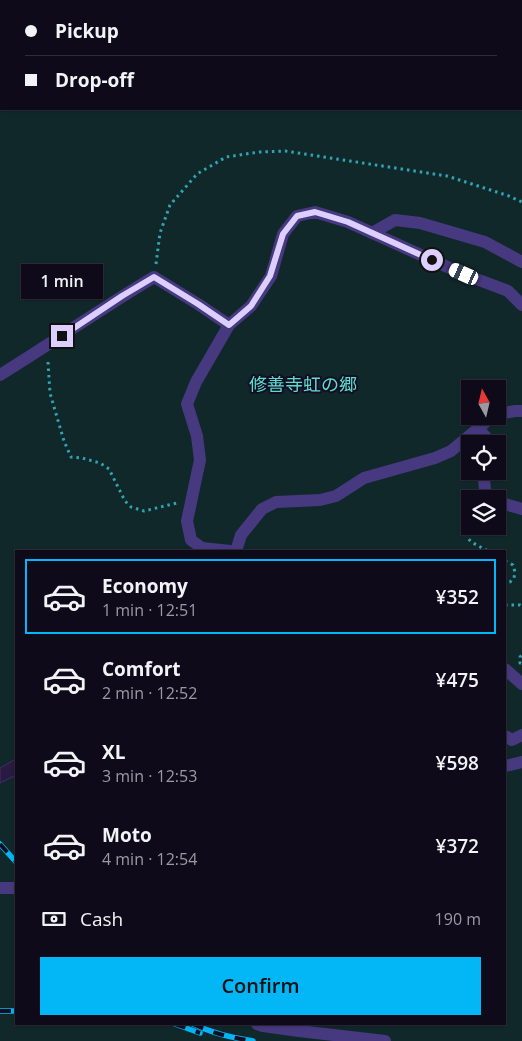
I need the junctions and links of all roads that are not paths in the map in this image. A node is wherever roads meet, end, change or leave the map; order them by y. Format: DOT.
graph roads {
  1 [pos="372,233"];
  2 [pos="522,262"];
  3 [pos="522,305"];
  4 [pos="229,325"];
  5 [pos="0,375"];
  6 [pos="522,411"];
  7 [pos="506,413"];
  8 [pos="482,425"];
  9 [pos="478,428"];
  10 [pos="484,435"];
  11 [pos="506,504"];
  12 [pos="522,509"];
  13 [pos="221,550"];
  14 [pos="236,550"];
  15 [pos="506,669"];
  16 [pos="522,684"];
  17 [pos="522,735"];
  18 [pos="506,737"];
  19 [pos="522,762"];
  20 [pos="506,766"];
  21 [pos="1,888"];
  22 [pos="15,888"];
  23 [pos="260,1025"];
  24 [pos="385,1041"];
  1 -- 2 [label="street"];
  1 -- 3 [label="street"];
  1 -- 4 [label="street"];
  4 -- 5 [label="street"];
  4 -- 13 [label="street"];
  6 -- 7 [label="street"];
  8 -- 9 [label="street"];
  9 -- 10 [label="street"];
  9 -- 14 [label="street"];
  11 -- 12 [label="street"];
  15 -- 16 [label="street"];
  17 -- 18 [label="street"];
  19 -- 20 [label="street"];
  21 -- 22 [label="street"];
  23 -- 24 [label="street"];
}
